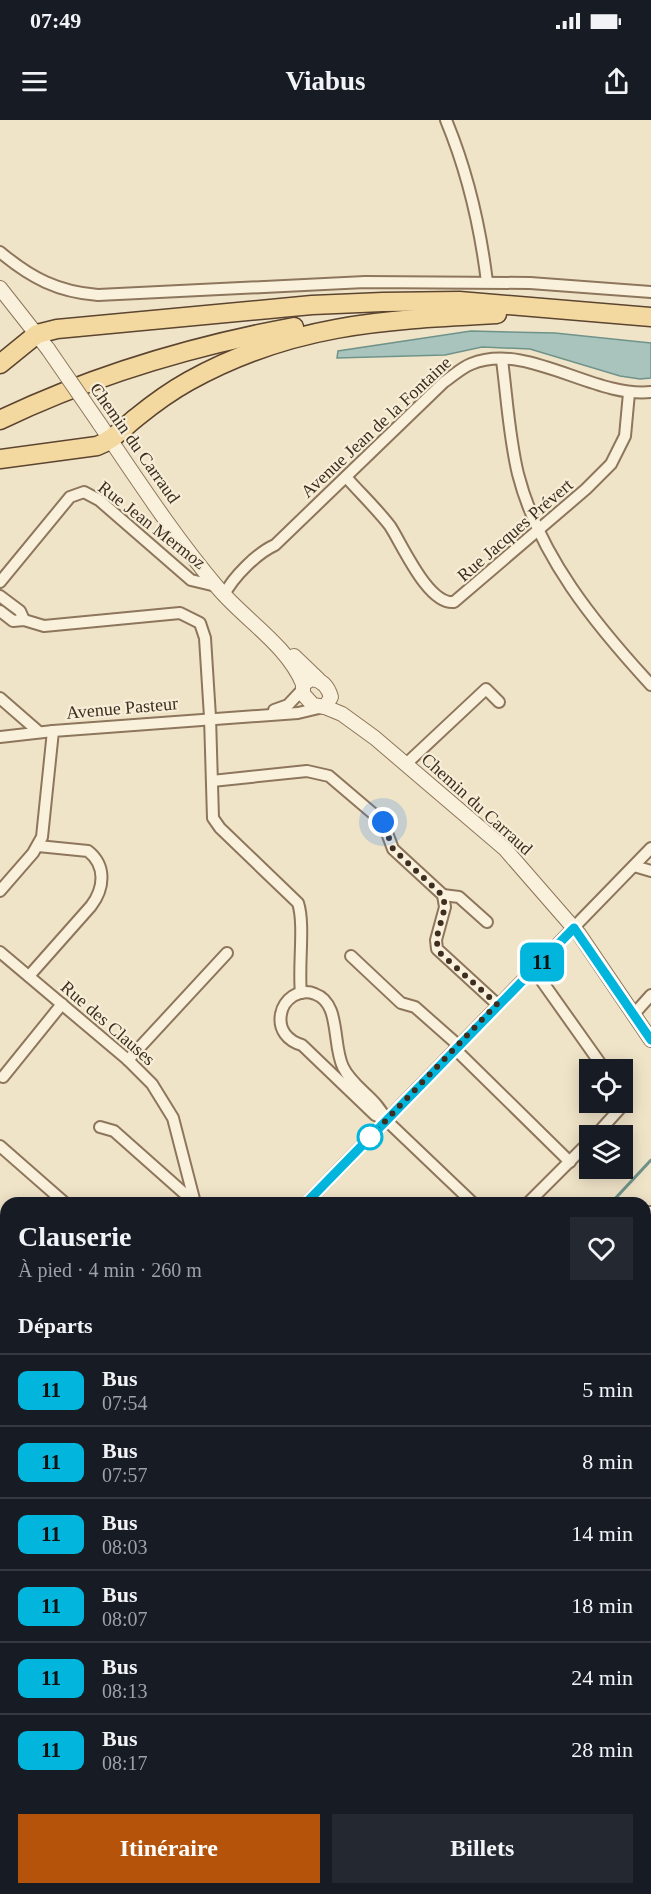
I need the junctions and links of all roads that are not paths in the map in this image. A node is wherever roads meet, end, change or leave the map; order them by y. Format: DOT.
graph roads {
  1 [pos="446,120"];
  2 [pos="0,252"];
  3 [pos="486,282"];
  4 [pos="0,288"];
  5 [pos="651,292"];
  6 [pos="574,309"];
  7 [pos="651,317"];
  8 [pos="37,334"];
  9 [pos="502,360"];
  10 [pos="0,364"];
  11 [pos="651,392"];
  12 [pos="629,393"];
  13 [pos="0,420"];
  14 [pos="111,441"];
  15 [pos="0,459"];
  16 [pos="346,477"];
  17 [pos="539,530"];
  18 [pos="2,575"];
  19 [pos="220,590"];
  20 [pos="0,596"];
  21 [pos="0,610"];
  22 [pos="245,615"];
  23 [pos="27,621"];
  24 [pos="318,680"];
  25 [pos="651,685"];
  26 [pos="302,687"];
  27 [pos="329,690"];
  28 [pos="0,698"];
  29 [pos="499,702"];
  30 [pos="322,707"];
  31 [pos="262,714"];
  32 [pos="210,717"];
  33 [pos="53,731"];
  34 [pos="39,732"];
  35 [pos="0,737"];
  36 [pos="375,738"];
  37 [pos="406,764"];
  38 [pos="212,781"];
  39 [pos="38,846"];
  40 [pos="651,848"];
  41 [pos="634,866"];
  42 [pos="651,871"];
  43 [pos="0,891"];
  44 [pos="443,896"];
  45 [pos="487,922"];
  46 [pos="574,928"];
  47 [pos="0,952"];
  48 [pos="227,952"];
  49 [pos="351,956"];
  50 [pos="534,970"];
  51 [pos="29,976"];
  52 [pos="301,993"];
  53 [pos="651,995"];
  54 [pos="62,1004"];
  55 [pos="497,1004"];
  56 [pos="634,1014"];
  57 [pos="651,1040"];
  58 [pos="457,1047"];
  59 [pos="597,1059"];
  60 [pos="128,1060"];
  61 [pos="3,1077"];
  62 [pos="616,1113"];
  63 [pos="387,1120"];
  64 [pos="605,1125"];
  65 [pos="100,1127"];
  66 [pos="0,1146"];
  67 [pos="579,1152"];
  68 [pos="570,1161"];
  69 [pos="58,1197"];
  70 [pos="188,1197"];
  71 [pos="193,1197"];
  72 [pos="312,1197"];
  73 [pos="467,1197"];
  74 [pos="534,1197"];
  1 -- 3 [label="street"];
  2 -- 3 [label="street"];
  3 -- 5 [label="street"];
  4 -- 8 [label="street, Chemin du Carraud"];
  6 -- 7 [label="main road"];
  6 -- 8 [label="main road"];
  6 -- 13 [label="main road"];
  6 -- 14 [label="main road"];
  8 -- 10 [label="main road"];
  8 -- 14 [label="street, Chemin du Carraud, bridge"];
  9 -- 12 [label="street, Avenue Jean de la Fontaine"];
  9 -- 16 [label="street, Avenue Jean de la Fontaine"];
  9 -- 17 [label="street"];
  11 -- 12 [label="street, Avenue Jean de la Fontaine"];
  12 -- 17 [label="street, Rue Jacques Prévert"];
  14 -- 15 [label="main road"];
  14 -- 19 [label="street, Chemin du Carraud"];
  16 -- 17 [label="street, Rue Jacques Prévert"];
  16 -- 19 [label="street, Avenue Jean de la Fontaine"];
  17 -- 25 [label="street"];
  18 -- 19 [label="street, Rue Jean Mermoz"];
  19 -- 22 [label="street, Chemin du Carraud"];
  20 -- 23 [label="street"];
  21 -- 23 [label="street"];
  22 -- 24 [label="street, Chemin du Carraud"];
  22 -- 26 [label="street, Chemin du Carraud"];
  23 -- 32 [label="street"];
  24 -- 26 [label="street"];
  24 -- 27 [label="street, Chemin du Carraud"];
  26 -- 30 [label="street, Chemin du Carraud"];
  26 -- 31 [label="street, Avenue Pasteur"];
  27 -- 30 [label="street"];
  27 -- 36 [label="street, Chemin du Carraud"];
  28 -- 34 [label="street"];
  29 -- 37 [label="street"];
  30 -- 31 [label="street, Avenue Pasteur"];
  30 -- 36 [label="street, Chemin du Carraud"];
  31 -- 32 [label="street, Avenue Pasteur"];
  32 -- 33 [label="street, Avenue Pasteur"];
  32 -- 38 [label="street"];
  33 -- 34 [label="street"];
  33 -- 39 [label="street, Avenue Pasteur"];
  34 -- 35 [label="street"];
  36 -- 37 [label="street, Chemin du Carraud"];
  37 -- 46 [label="street, Chemin du Carraud"];
  38 -- 44 [label="street"];
  38 -- 52 [label="street"];
  39 -- 43 [label="street, Avenue Pasteur"];
  39 -- 51 [label="street"];
  40 -- 41 [label="street"];
  41 -- 42 [label="street"];
  41 -- 46 [label="street"];
  44 -- 45 [label="street"];
  44 -- 55 [label="street"];
  46 -- 50 [label="street"];
  46 -- 56 [label="street, Chemin du Carraud"];
  47 -- 51 [label="street, Rue des Clauses"];
  48 -- 60 [label="street"];
  49 -- 58 [label="street"];
  50 -- 55 [label="street"];
  50 -- 59 [label="street"];
  51 -- 54 [label="street, Rue des Clauses"];
  52 -- 63 [label="street"];
  52 -- 63 [label="street"];
  53 -- 56 [label="street"];
  54 -- 60 [label="street, Rue des Clauses"];
  54 -- 61 [label="street"];
  55 -- 58 [label="street"];
  56 -- 57 [label="street, Chemin du Carraud"];
  58 -- 63 [label="street"];
  58 -- 68 [label="street"];
  60 -- 71 [label="street, Rue des Clauses"];
  62 -- 64 [label="street"];
  63 -- 72 [label="street"];
  63 -- 73 [label="street"];
  65 -- 70 [label="street"];
  66 -- 69 [label="street"];
  67 -- 68 [label="street"];
  68 -- 74 [label="street"];
}
